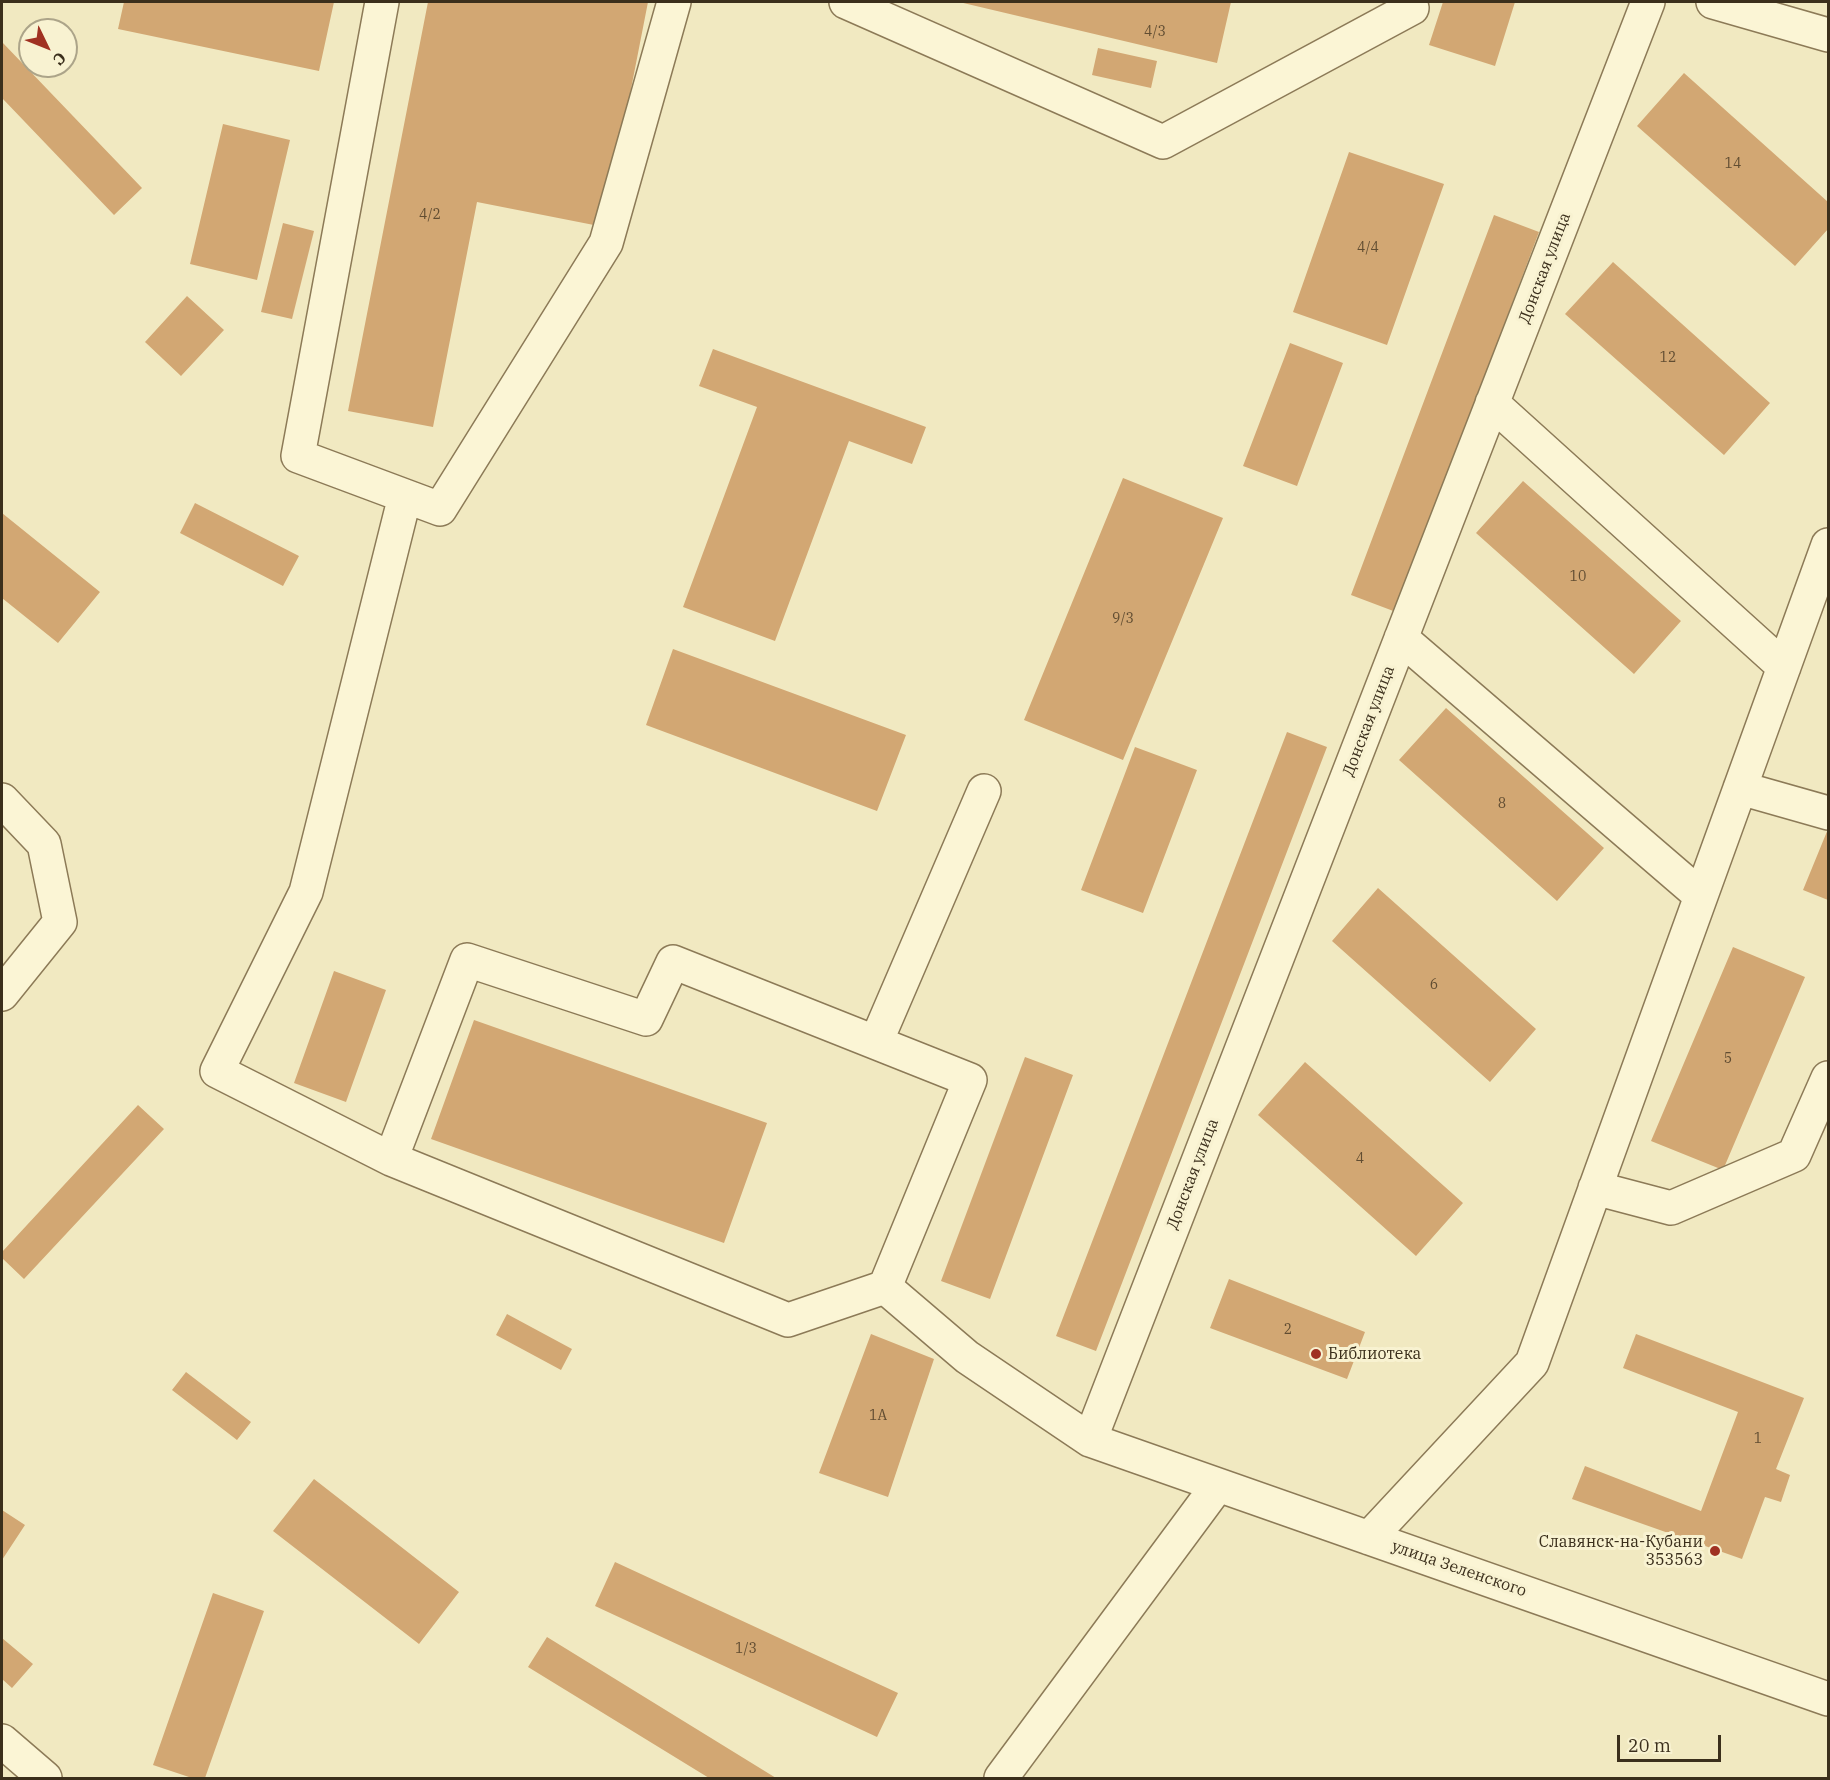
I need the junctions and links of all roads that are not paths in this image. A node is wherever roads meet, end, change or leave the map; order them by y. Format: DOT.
graph roads {
  1 [pos="382,2"];
  2 [pos="674,2"];
  3 [pos="846,2"];
  4 [pos="1648,2"];
  5 [pos="1713,2"];
  6 [pos="1412,8"];
  7 [pos="1828,35"];
  8 [pos="1492,403"];
  9 [pos="405,496"];
  10 [pos="1828,545"];
  11 [pos="1817,615"];
  12 [pos="1401,638"];
  13 [pos="1784,667"];
  14 [pos="1740,788"];
  15 [pos="984,791"];
  16 [pos="2,800"];
  17 [pos="1828,813"];
  18 [pos="1701,896"];
  19 [pos="2,994"];
  20 [pos="876,1042"];
  21 [pos="1828,1078"];
  22 [pos="391,1159"];
  23 [pos="1595,1188"];
  24 [pos="885,1287"];
  25 [pos="1090,1440"];
  26 [pos="1218,1485"];
  27 [pos="1369,1538"];
  28 [pos="1828,1699"];
  29 [pos="2,1741"];
  30 [pos="45,1779"];
  31 [pos="1001,1779"];
  1 -- 9 [label="street"];
  2 -- 9 [label="street"];
  3 -- 6 [label="street"];
  4 -- 8 [label="street, Донская улица"];
  5 -- 7 [label="street"];
  8 -- 12 [label="street, Донская улица"];
  8 -- 13 [label="street"];
  9 -- 22 [label="street"];
  10 -- 11 [label="street"];
  11 -- 13 [label="street"];
  12 -- 18 [label="street"];
  12 -- 25 [label="street, Донская улица"];
  13 -- 14 [label="street"];
  14 -- 17 [label="street"];
  14 -- 18 [label="street"];
  15 -- 20 [label="street"];
  16 -- 19 [label="street"];
  18 -- 23 [label="street"];
  20 -- 22 [label="street"];
  20 -- 24 [label="street"];
  21 -- 23 [label="street"];
  22 -- 24 [label="street"];
  23 -- 27 [label="street"];
  24 -- 25 [label="street, улица Зеленского"];
  25 -- 26 [label="street, улица Зеленского"];
  26 -- 27 [label="street, улица Зеленского"];
  26 -- 31 [label="street"];
  27 -- 28 [label="street, улица Зеленского"];
  29 -- 30 [label="street"];
}
